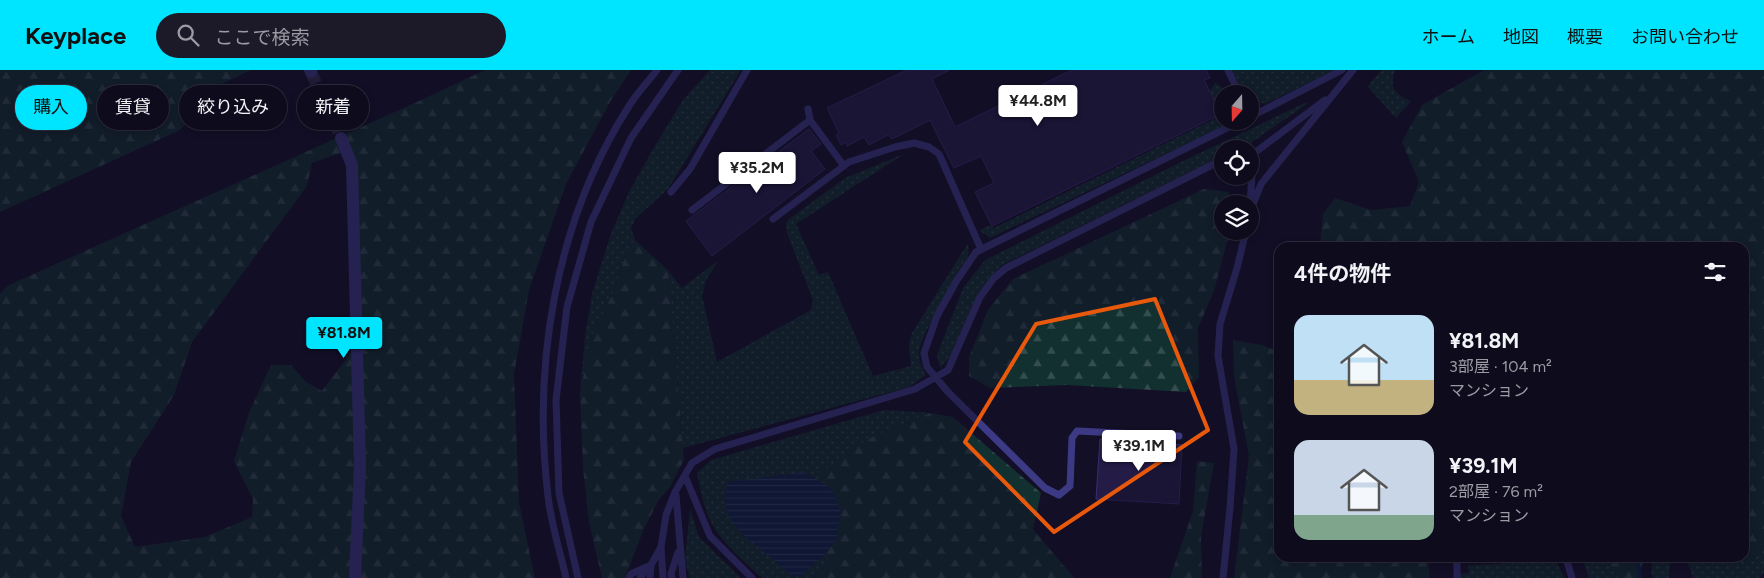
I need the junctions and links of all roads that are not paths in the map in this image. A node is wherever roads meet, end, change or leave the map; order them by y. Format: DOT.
graph roads {
  1 [pos="657,70"];
  2 [pos="678,70"];
  3 [pos="747,70"];
  4 [pos="1228,70"];
  5 [pos="1342,70"];
  6 [pos="1353,70"];
  7 [pos="1235,85"];
  8 [pos="1334,93"];
  9 [pos="808,109"];
  10 [pos="1259,112"];
  11 [pos="810,120"];
  12 [pos="1223,130"];
  13 [pos="341,138"];
  14 [pos="1259,149"];
  15 [pos="1214,164"];
  16 [pos="844,166"];
  17 [pos="671,192"];
  18 [pos="1257,195"];
  19 [pos="692,210"];
  20 [pos="773,219"];
  21 [pos="1244,240"];
  22 [pos="980,249"];
  23 [pos="1179,436"];
  24 [pos="685,476"];
  25 [pos="675,492"];
  26 [pos="661,547"];
  27 [pos="679,548"];
  28 [pos="1457,562"];
  29 [pos="1567,562"];
  30 [pos="651,565"];
  31 [pos="355,578"];
  32 [pos="566,578"];
  33 [pos="578,578"];
  34 [pos="629,578"];
  35 [pos="640,578"];
  36 [pos="650,578"];
  37 [pos="664,578"];
  38 [pos="672,578"];
  39 [pos="683,578"];
  40 [pos="752,578"];
  41 [pos="1223,578"];
  42 [pos="1457,578"];
  43 [pos="1572,578"];
  1 -- 32 [label="lane"];
  2 -- 33 [label="lane"];
  3 -- 17 [label="lane"];
  4 -- 7 [label="lane"];
  5 -- 10 [label="lane"];
  6 -- 8 [label="lane"];
  8 -- 14 [label="lane"];
  8 -- 18 [label="lane"];
  9 -- 11 [label="lane"];
  11 -- 16 [label="lane"];
  11 -- 19 [label="lane"];
  12 -- 22 [label="lane"];
  13 -- 31 [label="street"];
  15 -- 24 [label="lane"];
  16 -- 20 [label="lane"];
  16 -- 22 [label="lane"];
  21 -- 41 [label="lane"];
  22 -- 23 [label="lane"];
  24 -- 25 [label="lane"];
  24 -- 40 [label="lane"];
  25 -- 26 [label="lane"];
  25 -- 27 [label="lane"];
  26 -- 30 [label="lane"];
  26 -- 37 [label="lane"];
  27 -- 38 [label="lane"];
  27 -- 39 [label="lane"];
  28 -- 42 [label="lane"];
  29 -- 43 [label="lane"];
  30 -- 34 [label="lane"];
  30 -- 35 [label="lane"];
  30 -- 36 [label="lane"];
}
